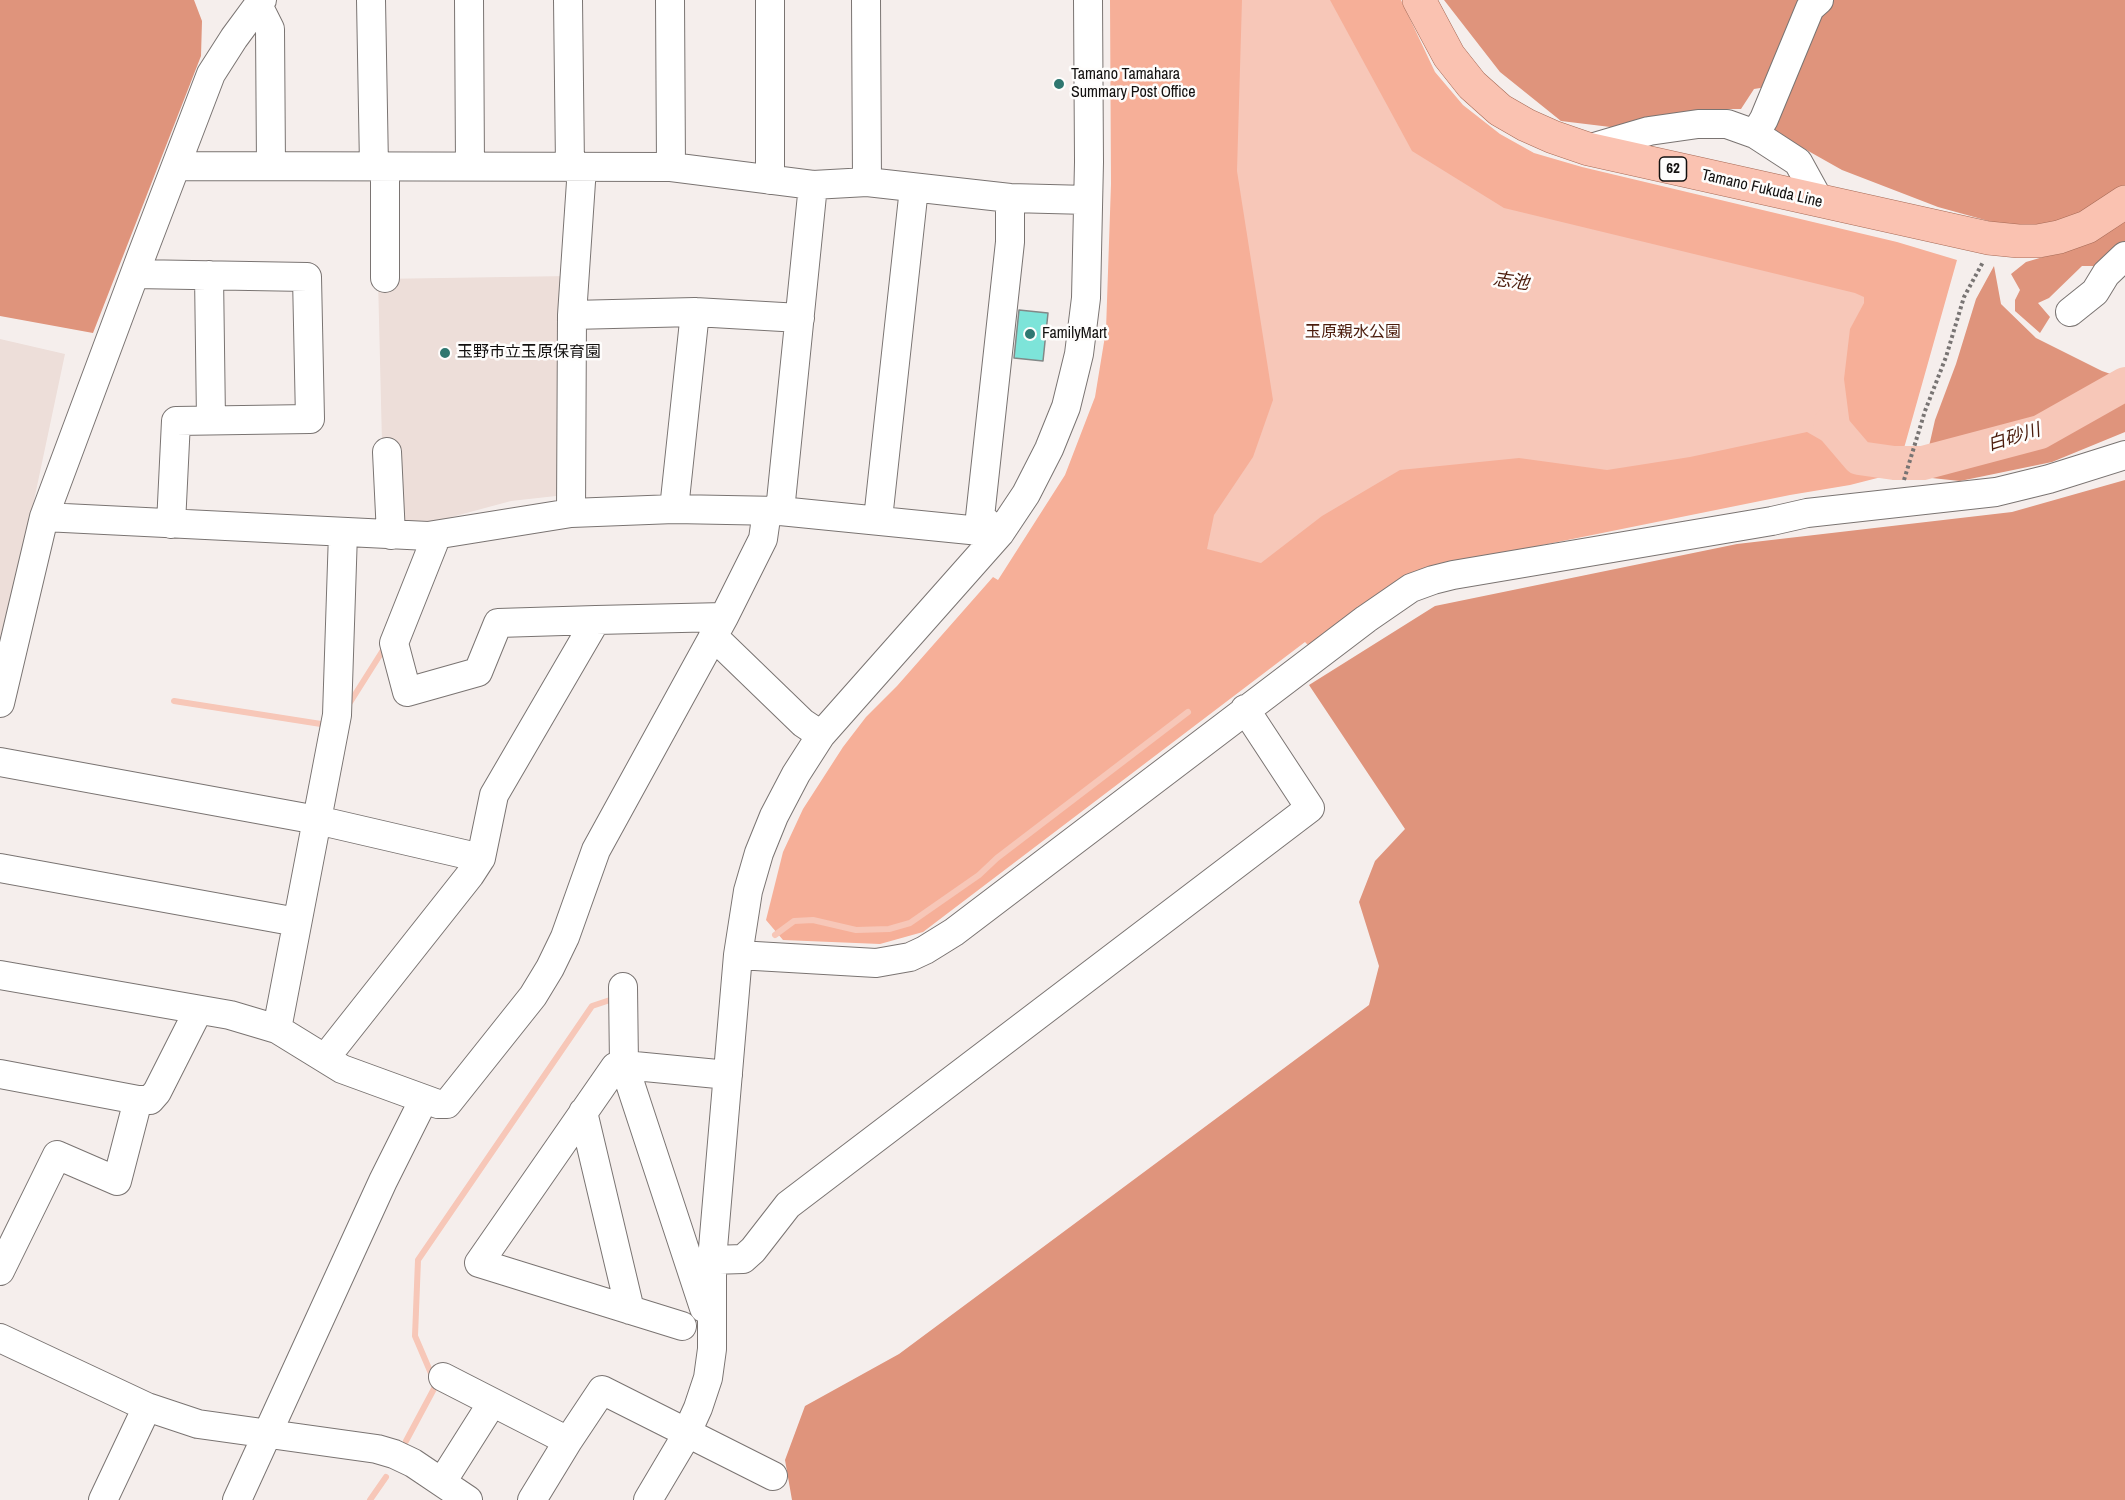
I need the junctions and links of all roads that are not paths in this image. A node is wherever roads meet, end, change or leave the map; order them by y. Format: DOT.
graph roads {
  1 [pos="371,0"];
  2 [pos="469,0"];
  3 [pos="568,0"];
  4 [pos="670,0"];
  5 [pos="770,0"];
  6 [pos="866,0"];
  7 [pos="1088,0"];
  8 [pos="1419,0"];
  9 [pos="1819,0"];
  10 [pos="260,2"];
  11 [pos="1755,135"];
  12 [pos="1588,149"];
  13 [pos="176,166"];
  14 [pos="271,166"];
  15 [pos="379,166"];
  16 [pos="470,166"];
  17 [pos="576,166"];
  18 [pos="672,167"];
  19 [pos="770,180"];
  20 [pos="867,182"];
  21 [pos="813,185"];
  22 [pos="914,188"];
  23 [pos="1010,198"];
  24 [pos="1088,200"];
  25 [pos="2125,201"];
  26 [pos="1820,202"];
  27 [pos="2125,256"];
  28 [pos="135,274"];
  29 [pos="209,275"];
  30 [pos="385,278"];
  31 [pos="695,312"];
  32 [pos="2070,312"];
  33 [pos="572,315"];
  34 [pos="800,318"];
  35 [pos="211,420"];
  36 [pos="387,452"];
  37 [pos="2125,455"];
  38 [pos="675,502"];
  39 [pos="572,506"];
  40 [pos="777,506"];
  41 [pos="879,513"];
  42 [pos="44,517"];
  43 [pos="171,524"];
  44 [pos="343,533"];
  45 [pos="1000,533"];
  46 [pos="391,535"];
  47 [pos="437,535"];
  48 [pos="596,620"];
  49 [pos="718,627"];
  50 [pos="0,703"];
  51 [pos="1245,709"];
  52 [pos="821,735"];
  53 [pos="0,762"];
  54 [pos="317,820"];
  55 [pos="481,858"];
  56 [pos="0,868"];
  57 [pos="297,922"];
  58 [pos="738,955"];
  59 [pos="0,975"];
  60 [pos="623,987"];
  61 [pos="198,1011"];
  62 [pos="277,1029"];
  63 [pos="326,1057"];
  64 [pos="624,1065"];
  65 [pos="0,1074"];
  66 [pos="728,1075"];
  67 [pos="424,1099"];
  68 [pos="138,1100"];
  69 [pos="583,1112"];
  70 [pos="712,1260"];
  71 [pos="0,1271"];
  72 [pos="630,1310"];
  73 [pos="682,1326"];
  74 [pos="712,1333"];
  75 [pos="0,1338"];
  76 [pos="443,1377"];
  77 [pos="492,1403"];
  78 [pos="147,1407"];
  79 [pos="686,1433"];
  80 [pos="267,1435"];
  81 [pos="568,1441"];
  82 [pos="773,1476"];
  83 [pos="442,1482"];
  84 [pos="103,1500"];
  85 [pos="237,1500"];
  86 [pos="467,1500"];
  87 [pos="532,1500"];
  88 [pos="648,1500"];
  1 -- 15 [label="street"];
  2 -- 16 [label="street"];
  3 -- 17 [label="street"];
  4 -- 18 [label="street"];
  5 -- 19 [label="street"];
  6 -- 20 [label="street"];
  7 -- 24 [label="street"];
  8 -- 12 [label="main road, Tamano Fukuda Line / 62"];
  9 -- 11 [label="street"];
  10 -- 13 [label="street"];
  10 -- 14 [label="street"];
  11 -- 12 [label="street"];
  11 -- 26 [label="street"];
  12 -- 26 [label="main road, Tamano Fukuda Line / 62"];
  13 -- 14 [label="street"];
  13 -- 28 [label="street"];
  14 -- 15 [label="street"];
  15 -- 16 [label="street"];
  15 -- 30 [label="street"];
  16 -- 17 [label="street"];
  17 -- 18 [label="street"];
  17 -- 33 [label="street"];
  18 -- 19 [label="street"];
  19 -- 21 [label="street"];
  20 -- 21 [label="street"];
  20 -- 22 [label="street"];
  21 -- 34 [label="street"];
  22 -- 23 [label="street"];
  22 -- 41 [label="street"];
  23 -- 24 [label="street"];
  23 -- 45 [label="street"];
  24 -- 45 [label="street"];
  25 -- 26 [label="main road, Tamano Fukuda Line / 62"];
  27 -- 32 [label="street"];
  28 -- 29 [label="street"];
  28 -- 42 [label="street"];
  29 -- 35 [label="street"];
  29 -- 35 [label="street"];
  31 -- 33 [label="street"];
  31 -- 34 [label="street"];
  31 -- 38 [label="street"];
  33 -- 39 [label="street"];
  34 -- 40 [label="street"];
  35 -- 43 [label="street"];
  36 -- 46 [label="street"];
  37 -- 51 [label="street"];
  38 -- 39 [label="street"];
  38 -- 40 [label="street"];
  39 -- 47 [label="street"];
  40 -- 41 [label="street"];
  40 -- 49 [label="street"];
  41 -- 45 [label="street"];
  42 -- 43 [label="street"];
  42 -- 50 [label="street"];
  43 -- 44 [label="street"];
  44 -- 46 [label="street"];
  44 -- 54 [label="street"];
  45 -- 52 [label="street"];
  46 -- 47 [label="street"];
  47 -- 48 [label="street"];
  48 -- 49 [label="street"];
  48 -- 55 [label="street"];
  49 -- 52 [label="street"];
  49 -- 67 [label="street"];
  51 -- 58 [label="street"];
  51 -- 70 [label="street"];
  52 -- 58 [label="street"];
  53 -- 54 [label="street"];
  54 -- 55 [label="street"];
  54 -- 57 [label="street"];
  55 -- 63 [label="street"];
  56 -- 57 [label="street"];
  57 -- 62 [label="street"];
  58 -- 66 [label="street"];
  59 -- 61 [label="street"];
  60 -- 64 [label="street"];
  61 -- 62 [label="street"];
  61 -- 68 [label="street"];
  62 -- 63 [label="street"];
  63 -- 67 [label="street"];
  64 -- 66 [label="street"];
  64 -- 69 [label="street"];
  64 -- 74 [label="street"];
  65 -- 68 [label="street"];
  66 -- 70 [label="street"];
  67 -- 80 [label="street"];
  68 -- 71 [label="street"];
  69 -- 72 [label="street"];
  69 -- 72 [label="street"];
  70 -- 74 [label="street"];
  72 -- 73 [label="street"];
  74 -- 79 [label="street"];
  75 -- 78 [label="street"];
  76 -- 77 [label="street"];
  77 -- 81 [label="street"];
  77 -- 83 [label="street"];
  78 -- 80 [label="street"];
  78 -- 84 [label="street"];
  79 -- 81 [label="street"];
  79 -- 82 [label="street"];
  79 -- 88 [label="street"];
  80 -- 83 [label="street"];
  80 -- 85 [label="street"];
  81 -- 87 [label="street"];
  83 -- 86 [label="street"];
}
